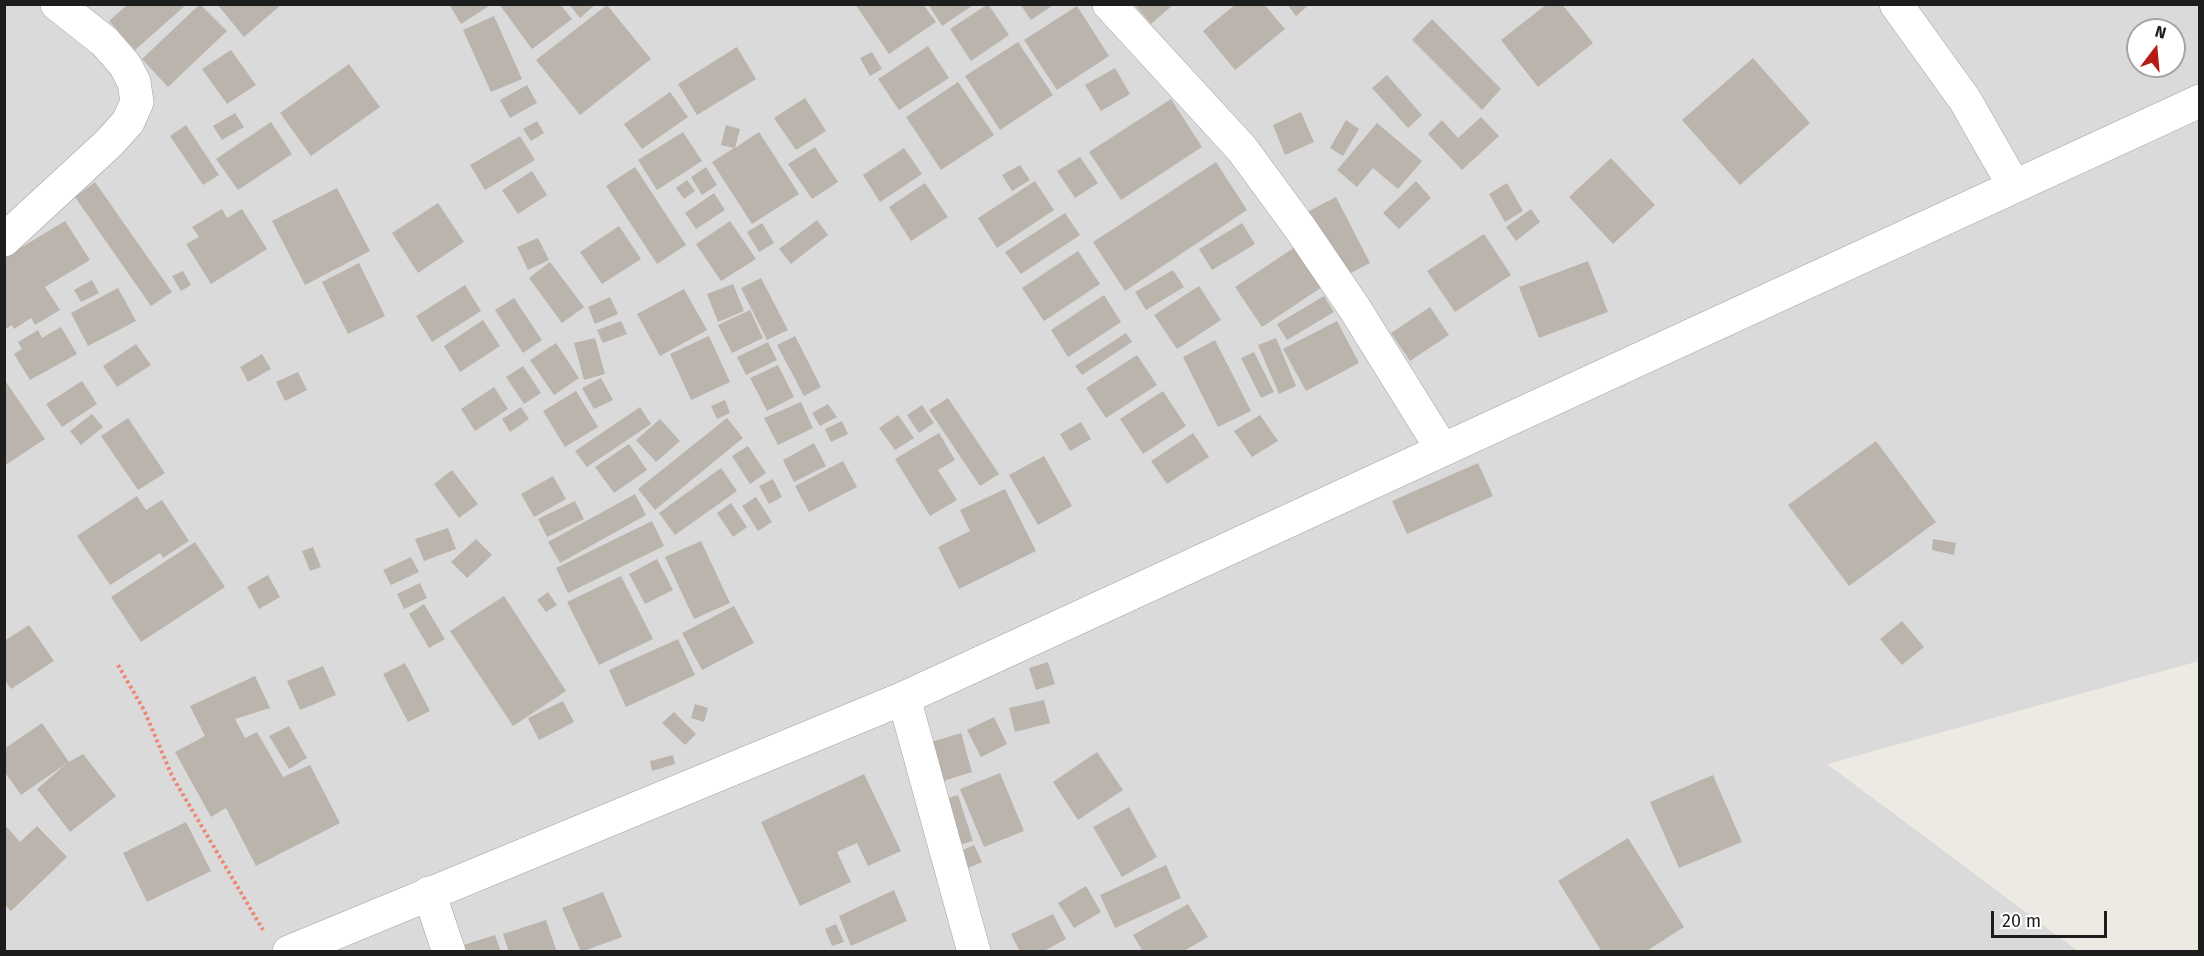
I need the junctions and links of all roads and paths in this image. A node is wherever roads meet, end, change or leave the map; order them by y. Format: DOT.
graph roads {
  1 [pos="57,4"];
  2 [pos="1109,4"];
  3 [pos="1896,4"];
  4 [pos="2199,101"];
  5 [pos="2014,186"];
  6 [pos="4,240"];
  7 [pos="1442,449"];
  8 [pos="118,665"];
  9 [pos="904,698"];
  10 [pos="429,893"];
  11 [pos="277,942"];
  12 [pos="449,951"];
  13 [pos="974,951"];
  1 -- 6 [label="street"];
  2 -- 7 [label="street"];
  3 -- 5 [label="street"];
  4 -- 5 [label="street"];
  5 -- 7 [label="street"];
  7 -- 9 [label="street"];
  8 -- 11 [label="path"];
  9 -- 10 [label="street"];
  9 -- 13 [label="street"];
  10 -- 11 [label="street"];
  10 -- 12 [label="street"];
}
